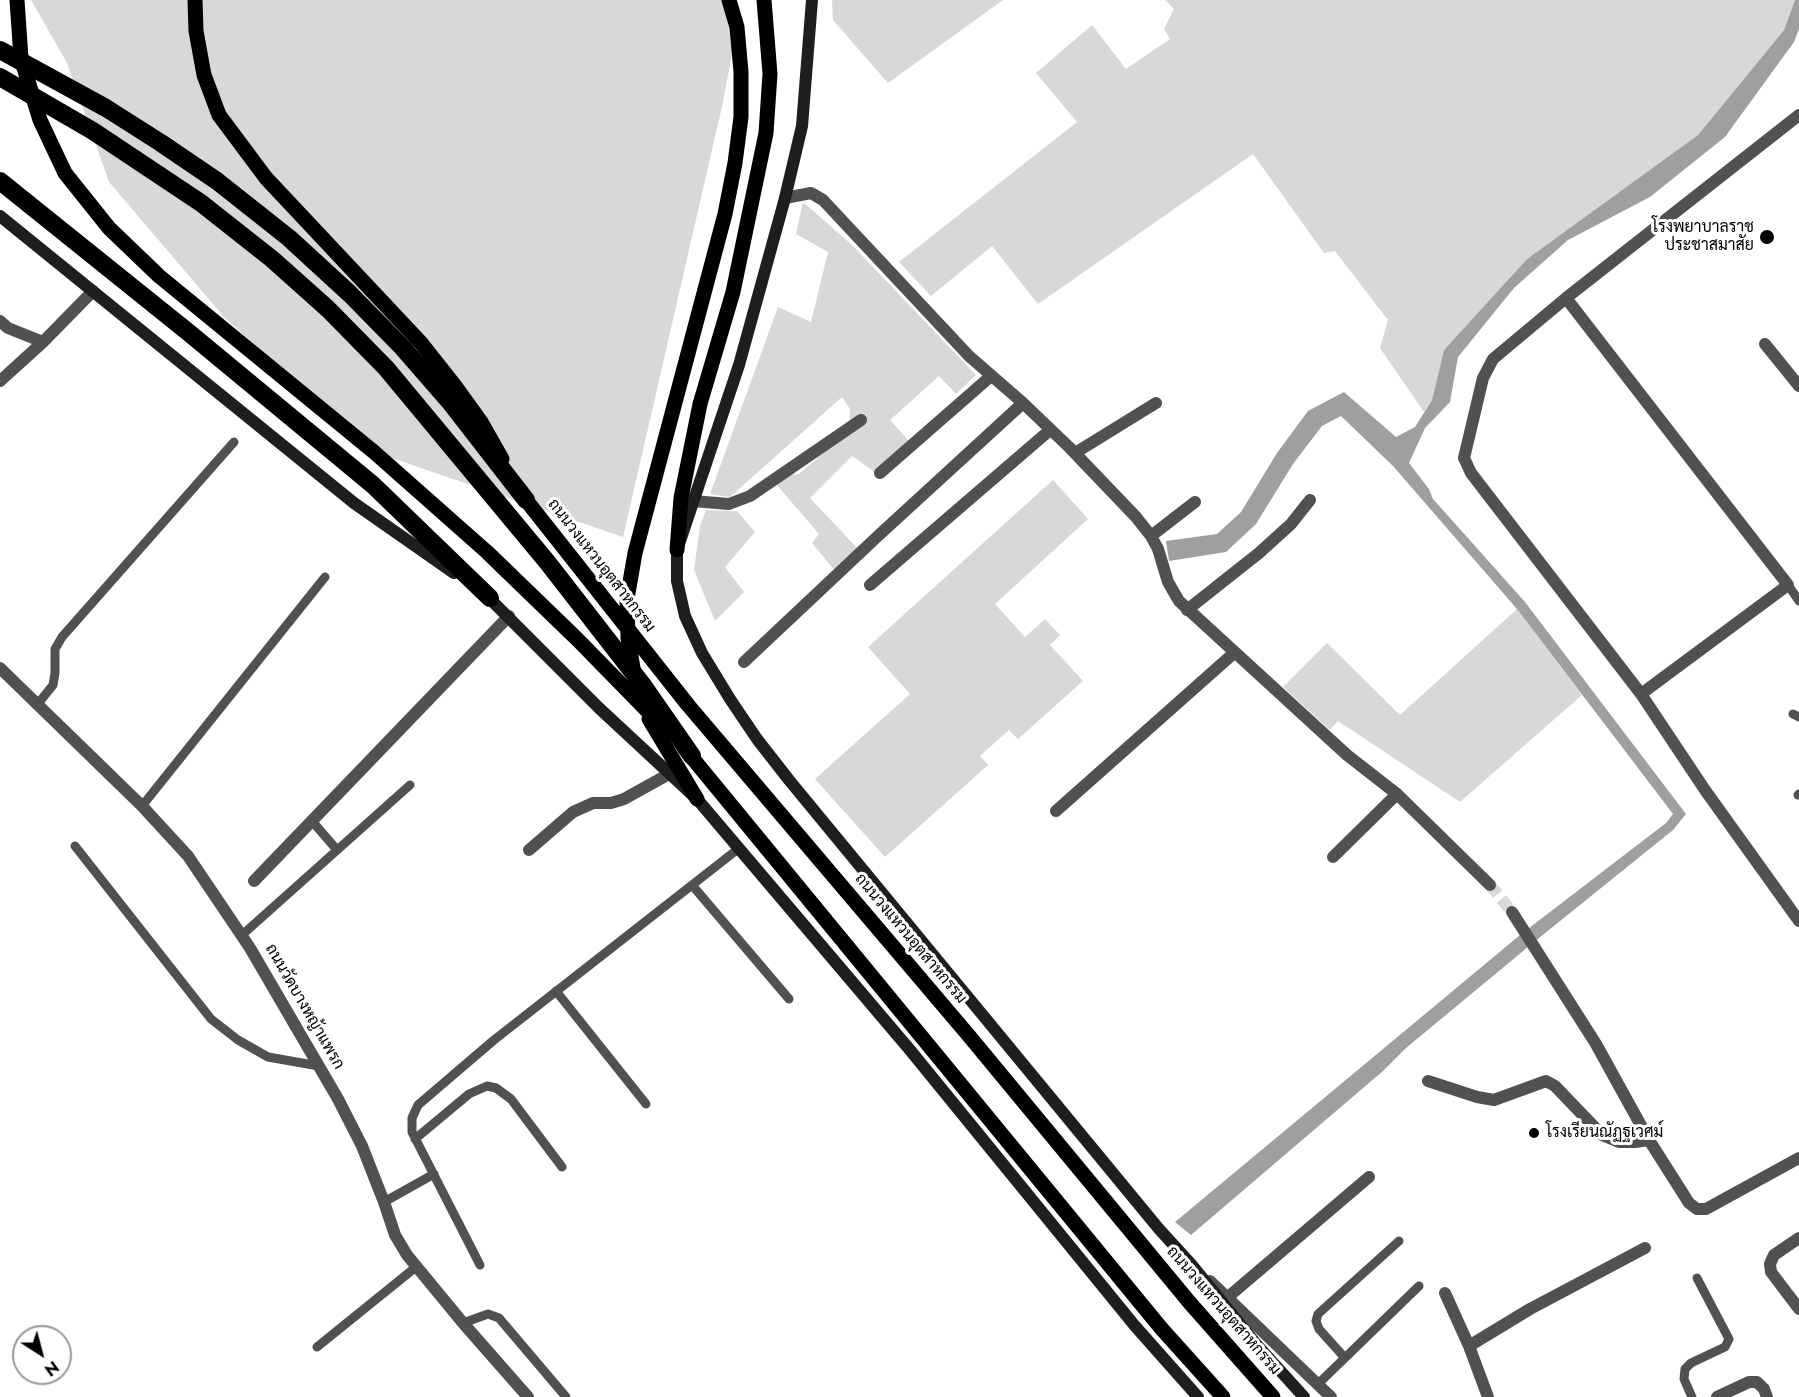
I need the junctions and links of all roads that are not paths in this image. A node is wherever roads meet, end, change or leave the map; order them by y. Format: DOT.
graph roads {
  1 [pos="17,0"];
  2 [pos="195,0"];
  3 [pos="729,0"];
  4 [pos="764,0"];
  5 [pos="812,0"];
  6 [pos="0,50"];
  7 [pos="0,77"];
  8 [pos="1799,115"];
  9 [pos="0,181"];
  10 [pos="785,198"];
  11 [pos="0,216"];
  12 [pos="93,291"];
  13 [pos="1566,298"];
  14 [pos="0,321"];
  15 [pos="43,342"];
  16 [pos="1766,344"];
  17 [pos="991,376"];
  18 [pos="0,381"];
  19 [pos="1799,386"];
  20 [pos="1023,403"];
  21 [pos="1156,403"];
  22 [pos="861,420"];
  23 [pos="1050,430"];
  24 [pos="234,442"];
  25 [pos="1075,453"];
  26 [pos="880,473"];
  27 [pos="526,500"];
  28 [pos="1310,500"];
  29 [pos="693,501"];
  30 [pos="1195,502"];
  31 [pos="1151,536"];
  32 [pos="677,550"];
  33 [pos="325,578"];
  34 [pos="870,585"];
  35 [pos="1788,585"];
  36 [pos="490,598"];
  37 [pos="1799,600"];
  38 [pos="1187,610"];
  39 [pos="508,616"];
  40 [pos="1234,653"];
  41 [pos="744,662"];
  42 [pos="0,668"];
  43 [pos="1641,694"];
  44 [pos="38,705"];
  45 [pos="692,756"];
  46 [pos="669,774"];
  47 [pos="410,785"];
  48 [pos="1397,794"];
  49 [pos="697,799"];
  50 [pos="142,806"];
  51 [pos="1056,811"];
  52 [pos="312,821"];
  53 [pos="75,846"];
  54 [pos="738,849"];
  55 [pos="337,850"];
  56 [pos="529,850"];
  57 [pos="1333,857"];
  58 [pos="254,881"];
  59 [pos="692,885"];
  60 [pos="1490,885"];
  61 [pos="1512,912"];
  62 [pos="1799,921"];
  63 [pos="242,935"];
  64 [pos="556,991"];
  65 [pos="789,999"];
  66 [pos="319,1066"];
  67 [pos="1428,1081"];
  68 [pos="646,1104"];
  69 [pos="415,1139"];
  70 [pos="1649,1140"];
  71 [pos="1799,1158"];
  72 [pos="562,1167"];
  73 [pos="434,1174"];
  74 [pos="1369,1177"];
  75 [pos="384,1202"];
  76 [pos="1799,1238"];
  77 [pos="1399,1241"];
  78 [pos="1645,1248"];
  79 [pos="1191,1264"];
  80 [pos="480,1265"];
  81 [pos="416,1267"];
  82 [pos="1697,1278"];
  83 [pos="1419,1286"];
  84 [pos="1445,1293"];
  85 [pos="1228,1297"];
  86 [pos="1799,1309"];
  87 [pos="463,1323"];
  88 [pos="1469,1346"];
  89 [pos="317,1347"];
  90 [pos="1345,1358"];
  91 [pos="1318,1384"];
  92 [pos="528,1397"];
  93 [pos="566,1397"];
  94 [pos="1198,1397"];
  95 [pos="1223,1397"];
  96 [pos="1273,1397"];
  97 [pos="1304,1397"];
  98 [pos="1331,1397"];
  99 [pos="1488,1397"];
  100 [pos="1692,1397"];
  101 [pos="1717,1397"];
  102 [pos="1767,1397"];
  1 -- 45 [label="main road"];
  2 -- 27 [label="main road, ถนนวงแหวนอุตสาหกรรม"];
  3 -- 49 [label="main road"];
  4 -- 32 [label="main road"];
  5 -- 10 [label="street"];
  6 -- 27 [label="highway"];
  7 -- 45 [label="highway"];
  8 -- 13 [label="street"];
  9 -- 36 [label="highway"];
  10 -- 17 [label="street"];
  10 -- 29 [label="street"];
  11 -- 12 [label="street"];
  12 -- 15 [label="street"];
  12 -- 36 [label="street"];
  13 -- 35 [label="street"];
  13 -- 43 [label="street"];
  14 -- 15 [label="street"];
  15 -- 18 [label="street"];
  16 -- 19 [label="street"];
  17 -- 20 [label="street"];
  17 -- 26 [label="street"];
  20 -- 23 [label="street"];
  20 -- 41 [label="street"];
  21 -- 25 [label="street"];
  22 -- 29 [label="street"];
  23 -- 25 [label="street"];
  23 -- 34 [label="street"];
  24 -- 44 [label="lane"];
  25 -- 31 [label="street"];
  27 -- 96 [label="main road, ถนนวงแหวนอุตสาหกรรม"];
  28 -- 38 [label="street"];
  29 -- 32 [label="street"];
  30 -- 31 [label="street"];
  31 -- 38 [label="street"];
  32 -- 79 [label="street"];
  33 -- 50 [label="lane"];
  35 -- 37 [label="lane"];
  35 -- 43 [label="street"];
  36 -- 39 [label="street"];
  38 -- 40 [label="street"];
  39 -- 46 [label="street"];
  39 -- 52 [label="street"];
  40 -- 48 [label="street"];
  40 -- 51 [label="street"];
  42 -- 44 [label="street, ถนนวัดบางหญ้าแพรก"];
  43 -- 62 [label="street"];
  44 -- 50 [label="street, ถนนวัดบางหญ้าแพรก"];
  45 -- 95 [label="main road"];
  46 -- 49 [label="street"];
  46 -- 56 [label="street"];
  47 -- 55 [label="lane"];
  48 -- 57 [label="street"];
  48 -- 60 [label="street"];
  49 -- 54 [label="street"];
  50 -- 63 [label="street, ถนนวัดบางหญ้าแพรก"];
  52 -- 55 [label="lane"];
  52 -- 58 [label="street"];
  53 -- 66 [label="lane"];
  54 -- 59 [label="lane"];
  54 -- 94 [label="street"];
  55 -- 63 [label="lane"];
  59 -- 64 [label="lane"];
  59 -- 65 [label="lane"];
  61 -- 70 [label="street"];
  63 -- 66 [label="street, ถนนวัดบางหญ้าแพรก"];
  64 -- 68 [label="lane"];
  64 -- 69 [label="lane"];
  66 -- 75 [label="street, ถนนวัดบางหญ้าแพรก"];
  67 -- 70 [label="street"];
  69 -- 72 [label="lane"];
  69 -- 73 [label="lane"];
  70 -- 71 [label="street"];
  73 -- 75 [label="lane"];
  73 -- 80 [label="lane"];
  74 -- 85 [label="street"];
  75 -- 81 [label="street, ถนนวัดบางหญ้าแพรก"];
  76 -- 86 [label="street"];
  77 -- 90 [label="lane"];
  78 -- 88 [label="street"];
  79 -- 85 [label="street"];
  79 -- 97 [label="street"];
  81 -- 87 [label="street, ถนนวัดบางหญ้าแพรก"];
  81 -- 89 [label="lane"];
  82 -- 100 [label="lane"];
  83 -- 90 [label="lane"];
  84 -- 88 [label="street"];
  85 -- 91 [label="street"];
  87 -- 92 [label="street, ถนนวัดบางหญ้าแพรก"];
  87 -- 93 [label="lane"];
  88 -- 99 [label="street"];
  90 -- 91 [label="lane"];
  91 -- 98 [label="street"];
  101 -- 102 [label="street"];
}
